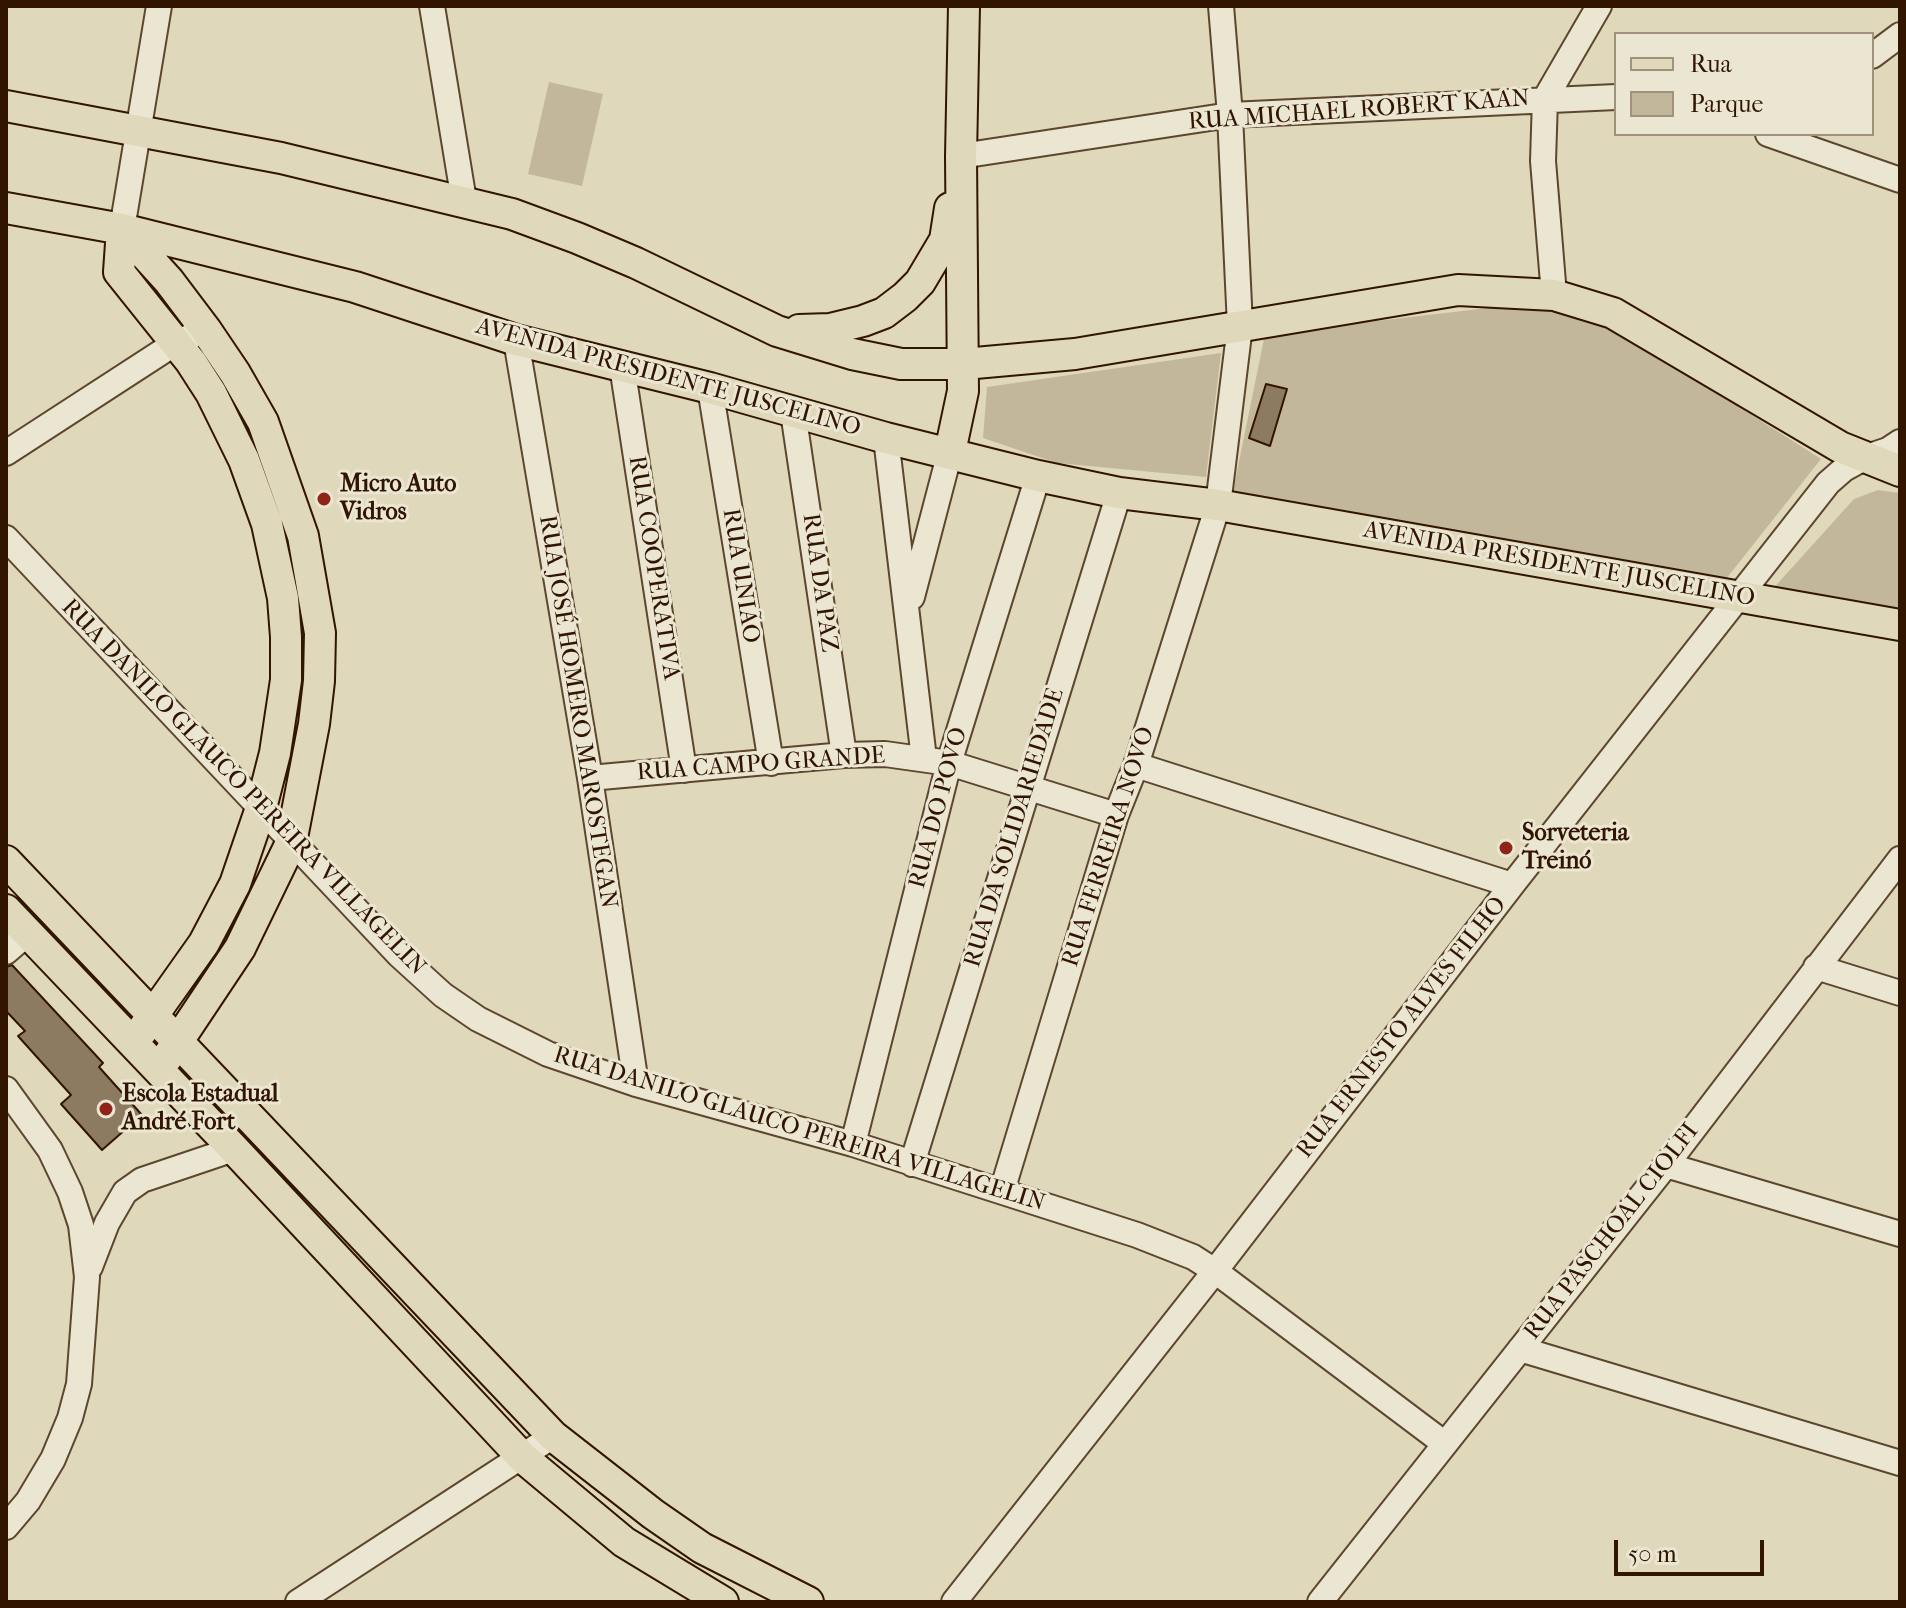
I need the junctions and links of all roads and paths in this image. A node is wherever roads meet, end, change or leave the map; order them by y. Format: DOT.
graph roads {
  1 [pos="159,6"];
  2 [pos="432,6"];
  3 [pos="964,6"];
  4 [pos="1221,6"];
  5 [pos="1599,6"];
  6 [pos="1900,35"];
  7 [pos="1874,54"];
  8 [pos="1614,97"];
  9 [pos="1545,99"];
  10 [pos="6,106"];
  11 [pos="1230,115"];
  12 [pos="140,131"];
  13 [pos="1774,136"];
  14 [pos="961,156"];
  15 [pos="1900,180"];
  16 [pos="464,201"];
  17 [pos="6,208"];
  18 [pos="122,229"];
  19 [pos="193,246"];
  20 [pos="169,281"];
  21 [pos="1554,295"];
  22 [pos="1240,326"];
  23 [pos="206,330"];
  24 [pos="777,331"];
  25 [pos="516,340"];
  26 [pos="177,342"];
  27 [pos="964,364"];
  28 [pos="622,366"];
  29 [pos="710,388"];
  30 [pos="793,412"];
  31 [pos="886,438"];
  32 [pos="1900,442"];
  33 [pos="950,452"];
  34 [pos="6,453"];
  35 [pos="1864,458"];
  36 [pos="1900,471"];
  37 [pos="1038,476"];
  38 [pos="1119,493"];
  39 [pos="1218,505"];
  40 [pos="6,538"];
  41 [pos="1739,597"];
  42 [pos="908,611"];
  43 [pos="1900,625"];
  44 [pos="844,755"];
  45 [pos="924,759"];
  46 [pos="771,763"];
  47 [pos="949,763"];
  48 [pos="1136,765"];
  49 [pos="684,770"];
  50 [pos="590,778"];
  51 [pos="1027,788"];
  52 [pos="261,808"];
  53 [pos="1116,815"];
  54 [pos="291,843"];
  55 [pos="1900,859"];
  56 [pos="6,861"];
  57 [pos="1512,885"];
  58 [pos="6,910"];
  59 [pos="17,942"];
  60 [pos="1816,967"];
  61 [pos="1900,993"];
  62 [pos="151,1016"];
  63 [pos="133,1043"];
  64 [pos="178,1044"];
  65 [pos="157,1069"];
  66 [pos="636,1084"];
  67 [pos="6,1089"];
  68 [pos="853,1144"];
  69 [pos="234,1149"];
  70 [pos="912,1164"];
  71 [pos="1666,1165"];
  72 [pos="1002,1191"];
  73 [pos="1900,1234"];
  74 [pos="1215,1271"];
  75 [pos="87,1277"];
  76 [pos="1520,1349"];
  77 [pos="553,1436"];
  78 [pos="1445,1444"];
  79 [pos="522,1457"];
  80 [pos="1900,1463"];
  81 [pos="6,1527"];
  82 [pos="298,1602"];
  83 [pos="723,1602"];
  84 [pos="808,1602"];
  85 [pos="954,1602"];
  86 [pos="1320,1602"];
  1 -- 12 [label="street"];
  2 -- 16 [label="street"];
  3 -- 14 [label="main road"];
  4 -- 11 [label="street"];
  5 -- 9 [label="street"];
  6 -- 7 [label="street"];
  8 -- 9 [label="street, RUA MICHAEL ROBERT KAAN"];
  9 -- 11 [label="street, RUA MICHAEL ROBERT KAAN"];
  9 -- 21 [label="street"];
  10 -- 12 [label="main road"];
  11 -- 14 [label="street, RUA MICHAEL ROBERT KAAN"];
  11 -- 22 [label="street"];
  12 -- 16 [label="main road"];
  12 -- 18 [label="street"];
  13 -- 15 [label="street"];
  14 -- 24 [label="main road"];
  14 -- 27 [label="main road"];
  16 -- 24 [label="main road"];
  17 -- 18 [label="main road, AVENIDA PRESIDENTE JUSCELINO"];
  18 -- 19 [label="main road, AVENIDA PRESIDENTE JUSCELINO"];
  18 -- 20 [label="main road"];
  18 -- 26 [label="main road"];
  19 -- 20 [label="main road"];
  19 -- 25 [label="main road, AVENIDA PRESIDENTE JUSCELINO"];
  20 -- 23 [label="main road"];
  21 -- 22 [label="main road"];
  21 -- 35 [label="main road"];
  22 -- 27 [label="main road"];
  22 -- 39 [label="street"];
  23 -- 26 [label="street"];
  23 -- 54 [label="main road"];
  24 -- 27 [label="main road"];
  25 -- 28 [label="main road, AVENIDA PRESIDENTE JUSCELINO"];
  25 -- 50 [label="street, RUA JOSÉ HOMERO MAROSTEGAN"];
  26 -- 34 [label="street"];
  26 -- 52 [label="main road"];
  27 -- 33 [label="main road"];
  28 -- 29 [label="main road, AVENIDA PRESIDENTE JUSCELINO"];
  28 -- 49 [label="street, RUA COOPERATIVA"];
  29 -- 30 [label="main road, AVENIDA PRESIDENTE JUSCELINO"];
  29 -- 46 [label="street, RUA UNIÃO"];
  30 -- 31 [label="main road, AVENIDA PRESIDENTE JUSCELINO"];
  30 -- 44 [label="street, RUA DA PAZ"];
  31 -- 33 [label="main road, AVENIDA PRESIDENTE JUSCELINO"];
  31 -- 42 [label="street, RUA DO POVO"];
  32 -- 35 [label="street, RUA ERNESTO ALVES FILHO"];
  33 -- 37 [label="main road, AVENIDA PRESIDENTE JUSCELINO"];
  33 -- 42 [label="street"];
  35 -- 36 [label="main road"];
  35 -- 41 [label="street, RUA ERNESTO ALVES FILHO"];
  37 -- 38 [label="main road, AVENIDA PRESIDENTE JUSCELINO"];
  37 -- 47 [label="street, RUA DO POVO"];
  38 -- 39 [label="main road, AVENIDA PRESIDENTE JUSCELINO"];
  38 -- 51 [label="street, RUA DA SOLIDARIEDADE"];
  39 -- 41 [label="main road, AVENIDA PRESIDENTE JUSCELINO"];
  39 -- 48 [label="street, RUA FERREIRA NOVO"];
  40 -- 52 [label="street, RUA DANILO GLAUCO PEREIRA VILLAGELIN"];
  41 -- 43 [label="main road, AVENIDA PRESIDENTE JUSCELINO"];
  41 -- 57 [label="street, RUA ERNESTO ALVES FILHO"];
  42 -- 45 [label="street, RUA DO POVO"];
  44 -- 45 [label="street, RUA CAMPO GRANDE"];
  44 -- 46 [label="street, RUA CAMPO GRANDE"];
  45 -- 47 [label="street, RUA CAMPO GRANDE"];
  46 -- 49 [label="street, RUA CAMPO GRANDE"];
  47 -- 51 [label="street, RUA CAMPO GRANDE"];
  47 -- 68 [label="street, RUA DO POVO"];
  48 -- 53 [label="street, RUA FERREIRA NOVO"];
  48 -- 57 [label="street"];
  49 -- 50 [label="street, RUA CAMPO GRANDE"];
  50 -- 66 [label="street, RUA JOSÉ HOMERO MAROSTEGAN"];
  51 -- 53 [label="street, RUA CAMPO GRANDE"];
  51 -- 70 [label="street, RUA DA SOLIDARIEDADE"];
  52 -- 54 [label="street, RUA DANILO GLAUCO PEREIRA VILLAGELIN"];
  52 -- 62 [label="main road"];
  53 -- 72 [label="street, RUA FERREIRA NOVO"];
  54 -- 64 [label="main road"];
  54 -- 66 [label="street, RUA DANILO GLAUCO PEREIRA VILLAGELIN"];
  55 -- 60 [label="street, RUA PASCHOAL CIOLFI"];
  56 -- 62 [label="main road"];
  57 -- 74 [label="street, RUA ERNESTO ALVES FILHO"];
  58 -- 59 [label="main road"];
  59 -- 63 [label="main road"];
  60 -- 61 [label="street"];
  60 -- 71 [label="street, RUA PASCHOAL CIOLFI"];
  62 -- 63 [label="main road"];
  62 -- 64 [label="main road"];
  63 -- 65 [label="main road"];
  64 -- 65 [label="main road"];
  64 -- 77 [label="main road"];
  65 -- 69 [label="main road"];
  66 -- 68 [label="street, RUA DANILO GLAUCO PEREIRA VILLAGELIN"];
  67 -- 75 [label="street"];
  68 -- 70 [label="street, RUA DANILO GLAUCO PEREIRA VILLAGELIN"];
  69 -- 75 [label="street"];
  69 -- 79 [label="main road"];
  70 -- 72 [label="street, RUA DANILO GLAUCO PEREIRA VILLAGELIN"];
  71 -- 73 [label="street"];
  71 -- 76 [label="street, RUA PASCHOAL CIOLFI"];
  72 -- 74 [label="street, RUA DANILO GLAUCO PEREIRA VILLAGELIN"];
  74 -- 78 [label="street, RUA DANILO GLAUCO PEREIRA VILLAGELIN"];
  74 -- 85 [label="street, RUA ERNESTO ALVES FILHO"];
  75 -- 81 [label="street"];
  76 -- 78 [label="street, RUA PASCHOAL CIOLFI"];
  76 -- 80 [label="street"];
  77 -- 79 [label="street"];
  77 -- 84 [label="main road"];
  78 -- 86 [label="street, RUA PASCHOAL CIOLFI"];
  79 -- 82 [label="street"];
  79 -- 83 [label="main road"];
}
